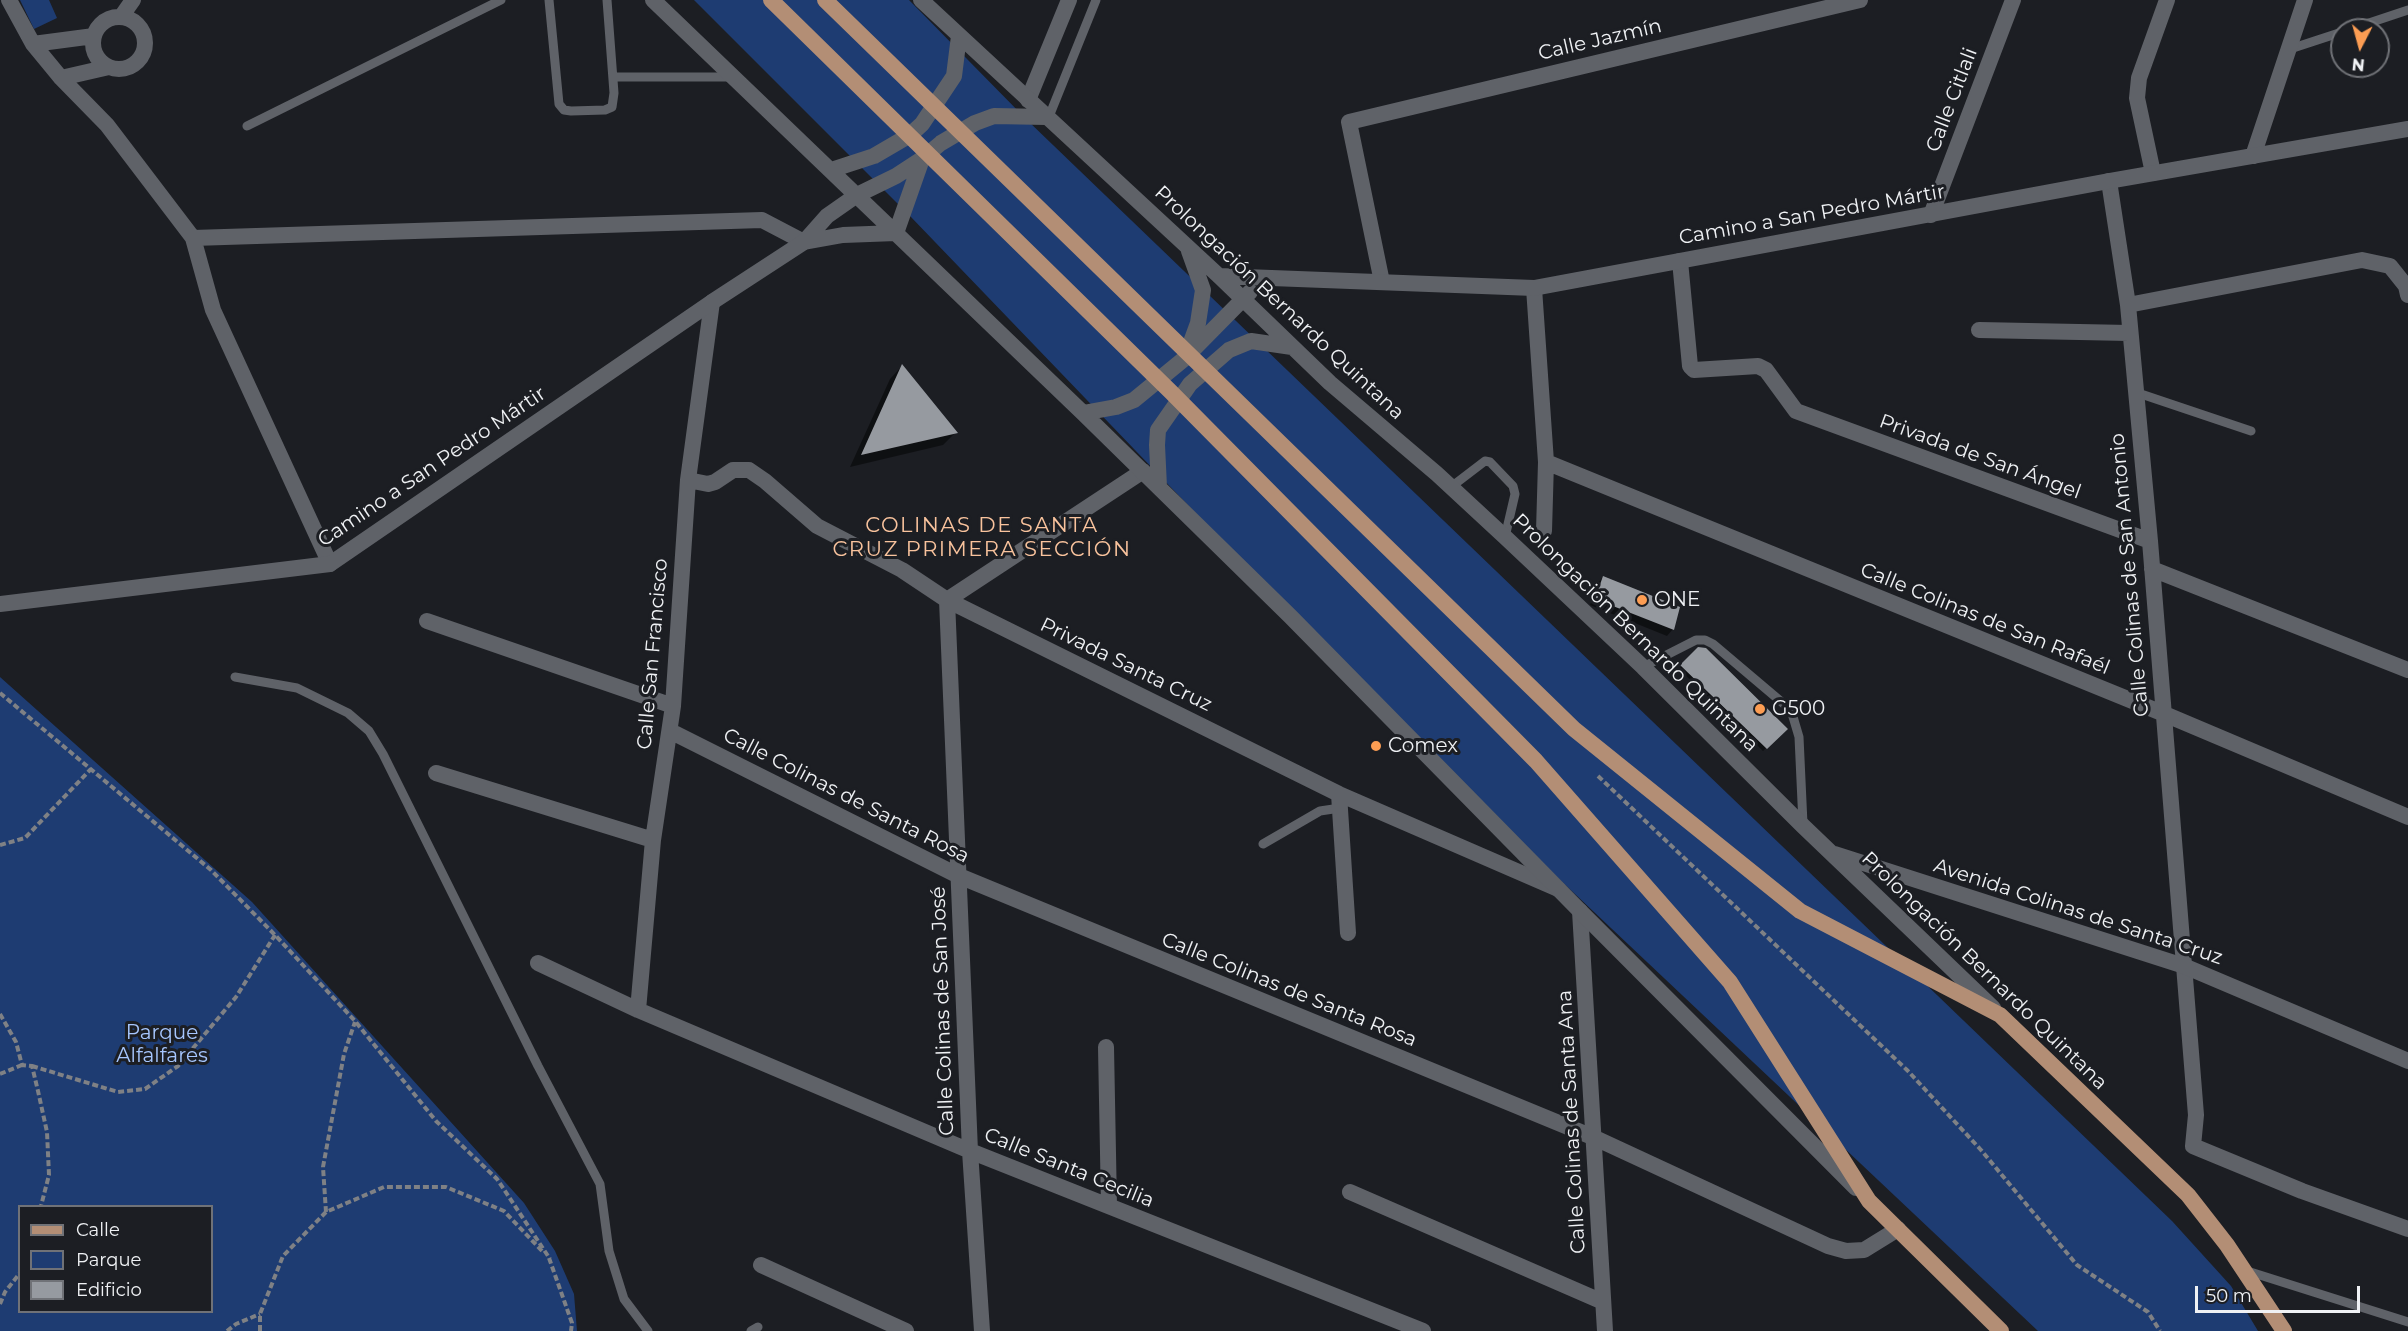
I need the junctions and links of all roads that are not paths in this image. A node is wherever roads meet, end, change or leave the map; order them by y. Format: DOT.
graph roads {
  1 [pos="9,0"];
  2 [pos="133,0"];
  3 [pos="501,0"];
  4 [pos="549,0"];
  5 [pos="607,0"];
  6 [pos="653,0"];
  7 [pos="771,0"];
  8 [pos="825,0"];
  9 [pos="921,0"];
  10 [pos="1069,0"];
  11 [pos="1096,0"];
  12 [pos="1860,0"];
  13 [pos="2013,0"];
  14 [pos="2167,0"];
  15 [pos="2305,0"];
  16 [pos="2408,10"];
  17 [pos="121,17"];
  18 [pos="2384,18"];
  19 [pos="94,36"];
  20 [pos="959,36"];
  21 [pos="2330,36"];
  22 [pos="33,44"];
  23 [pos="2286,51"];
  24 [pos="109,67"];
  25 [pos="613,77"];
  26 [pos="732,77"];
  27 [pos="61,78"];
  28 [pos="1028,100"];
  29 [pos="1047,118"];
  30 [pos="248,126"];
  31 [pos="2408,129"];
  32 [pos="2253,156"];
  33 [pos="922,159"];
  34 [pos="831,170"];
  35 [pos="2153,174"];
  36 [pos="2109,181"];
  37 [pos="857,195"];
  38 [pos="1931,215"];
  39 [pos="896,233"];
  40 [pos="193,238"];
  41 [pos="804,242"];
  42 [pos="1188,248"];
  43 [pos="1680,261"];
  44 [pos="1219,276"];
  45 [pos="1263,278"];
  46 [pos="1382,282"];
  47 [pos="1534,288"];
  48 [pos="2408,296"];
  49 [pos="1243,299"];
  50 [pos="712,302"];
  51 [pos="2128,305"];
  52 [pos="1979,330"];
  53 [pos="2129,333"];
  54 [pos="1292,347"];
  55 [pos="1184,359"];
  56 [pos="2135,392"];
  57 [pos="1083,413"];
  58 [pos="2251,431"];
  59 [pos="1545,462"];
  60 [pos="1143,471"];
  61 [pos="688,480"];
  62 [pos="1159,487"];
  63 [pos="1451,487"];
  64 [pos="1544,531"];
  65 [pos="1505,537"];
  66 [pos="2150,541"];
  67 [pos="330,564"];
  68 [pos="2152,569"];
  69 [pos="947,600"];
  70 [pos="0,604"];
  71 [pos="427,621"];
  72 [pos="1643,667"];
  73 [pos="2408,670"];
  74 [pos="235,677"];
  75 [pos="673,706"];
  76 [pos="2162,713"];
  77 [pos="670,731"];
  78 [pos="436,773"];
  79 [pos="1339,801"];
  80 [pos="2408,817"];
  81 [pos="1803,826"];
  82 [pos="653,840"];
  83 [pos="1263,844"];
  84 [pos="1831,853"];
  85 [pos="959,876"];
  86 [pos="1562,891"];
  87 [pos="1580,911"];
  88 [pos="1348,933"];
  89 [pos="538,963"];
  90 [pos="2184,966"];
  91 [pos="638,1010"];
  92 [pos="2000,1015"];
  93 [pos="1106,1047"];
  94 [pos="2408,1061"];
  95 [pos="1594,1138"];
  96 [pos="970,1151"];
  97 [pos="1350,1192"];
  98 [pos="1869,1201"];
  99 [pos="1109,1206"];
  100 [pos="1898,1229"];
  101 [pos="2408,1229"];
  102 [pos="761,1265"];
  103 [pos="2243,1270"];
  104 [pos="1603,1302"];
  105 [pos="2408,1322"];
  106 [pos="648,1331"];
  107 [pos="906,1331"];
  108 [pos="982,1331"];
  109 [pos="1423,1331"];
  110 [pos="1605,1331"];
  111 [pos="2001,1331"];
  112 [pos="2284,1331"];
  1 -- 22 [label="street"];
  2 -- 17 [label="street"];
  3 -- 30 [label="lane"];
  4 -- 25 [label="lane"];
  5 -- 25 [label="lane"];
  6 -- 26 [label="street"];
  7 -- 98 [label="main road"];
  8 -- 92 [label="main road"];
  9 -- 20 [label="street, Prolongación Bernardo Quintana"];
  10 -- 28 [label="street"];
  11 -- 29 [label="lane"];
  12 -- 46 [label="street, Calle Jazmín"];
  13 -- 38 [label="street, Calle Citlali"];
  14 -- 35 [label="street"];
  15 -- 23 [label="street"];
  16 -- 18 [label="lane"];
  17 -- 19 [label="street"];
  17 -- 24 [label="street"];
  19 -- 22 [label="street"];
  19 -- 24 [label="street"];
  20 -- 28 [label="street, Prolongación Bernardo Quintana"];
  20 -- 34 [label="street"];
  21 -- 23 [label="lane"];
  22 -- 27 [label="street"];
  23 -- 32 [label="street"];
  24 -- 27 [label="street"];
  25 -- 26 [label="lane"];
  26 -- 34 [label="street"];
  27 -- 40 [label="street"];
  28 -- 29 [label="street, Prolongación Bernardo Quintana"];
  29 -- 33 [label="street, Camino a San Pedro Mártir"];
  29 -- 42 [label="street, Prolongación Bernardo Quintana"];
  31 -- 32 [label="street, Camino a San Pedro Mártir"];
  32 -- 35 [label="street, Camino a San Pedro Mártir"];
  33 -- 37 [label="street, Camino a San Pedro Mártir"];
  33 -- 39 [label="street"];
  34 -- 37 [label="street"];
  35 -- 36 [label="street, Camino a San Pedro Mártir"];
  36 -- 38 [label="street, Camino a San Pedro Mártir"];
  36 -- 51 [label="street, Calle Colinas de San Antonio"];
  37 -- 39 [label="street"];
  37 -- 41 [label="street, Camino a San Pedro Mártir"];
  38 -- 43 [label="street, Camino a San Pedro Mártir"];
  39 -- 41 [label="street, Camino a San Pedro Mártir"];
  39 -- 57 [label="street"];
  40 -- 41 [label="street"];
  40 -- 67 [label="street"];
  41 -- 50 [label="street, Camino a San Pedro Mártir"];
  42 -- 44 [label="street, Prolongación Bernardo Quintana"];
  42 -- 55 [label="street"];
  43 -- 47 [label="street, Camino a San Pedro Mártir"];
  43 -- 66 [label="street, Privada de San Ángel"];
  44 -- 45 [label="street, Camino a San Pedro Mártir"];
  44 -- 49 [label="street, Prolongación Bernardo Quintana"];
  45 -- 46 [label="street, Camino a San Pedro Mártir"];
  45 -- 49 [label="street"];
  46 -- 47 [label="street, Camino a San Pedro Mártir"];
  47 -- 59 [label="street"];
  48 -- 51 [label="street"];
  49 -- 54 [label="street, Prolongación Bernardo Quintana"];
  49 -- 55 [label="street"];
  50 -- 61 [label="street, Calle San Francisco"];
  50 -- 67 [label="street, Camino a San Pedro Mártir"];
  51 -- 53 [label="street, Calle Colinas de San Antonio"];
  52 -- 53 [label="street"];
  53 -- 56 [label="street, Calle Colinas de San Antonio"];
  54 -- 62 [label="street"];
  54 -- 63 [label="street, Prolongación Bernardo Quintana"];
  55 -- 57 [label="street"];
  56 -- 58 [label="lane"];
  56 -- 66 [label="street, Calle Colinas de San Antonio"];
  57 -- 60 [label="street"];
  59 -- 64 [label="street"];
  59 -- 76 [label="street, Calle Colinas de San Rafaél"];
  60 -- 62 [label="street"];
  60 -- 69 [label="street"];
  61 -- 69 [label="street, Privada Santa Cruz"];
  61 -- 75 [label="street, Calle San Francisco"];
  62 -- 86 [label="street"];
  63 -- 65 [label="street, Prolongación Bernardo Quintana"];
  63 -- 65 [label="lane"];
  65 -- 72 [label="street, Prolongación Bernardo Quintana"];
  66 -- 68 [label="street, Calle Colinas de San Antonio"];
  67 -- 70 [label="street, Camino a San Pedro Mártir"];
  68 -- 73 [label="street"];
  68 -- 76 [label="street, Calle Colinas de San Antonio"];
  69 -- 79 [label="street, Privada Santa Cruz"];
  69 -- 85 [label="street, Calle Colinas de San José"];
  71 -- 75 [label="street"];
  72 -- 81 [label="street, Prolongación Bernardo Quintana"];
  72 -- 81 [label="lane"];
  74 -- 106 [label="lane"];
  75 -- 77 [label="street, Calle San Francisco"];
  76 -- 80 [label="street, Calle Colinas de San Rafaél"];
  76 -- 90 [label="street, Calle Colinas de San Antonio"];
  77 -- 82 [label="street, Calle San Francisco"];
  77 -- 85 [label="street, Calle Colinas de Santa Rosa"];
  78 -- 82 [label="street"];
  79 -- 83 [label="lane"];
  79 -- 86 [label="street, Privada Santa Cruz"];
  79 -- 88 [label="street"];
  81 -- 84 [label="street, Prolongación Bernardo Quintana"];
  82 -- 91 [label="street, Calle San Francisco"];
  84 -- 90 [label="street, Avenida Colinas de Santa Cruz"];
  84 -- 92 [label="street, Prolongación Bernardo Quintana"];
  85 -- 95 [label="street, Calle Colinas de Santa Rosa"];
  85 -- 96 [label="street, Calle Colinas de San José"];
  86 -- 87 [label="street"];
  87 -- 95 [label="street, Calle Colinas de Santa Ana"];
  87 -- 98 [label="street"];
  89 -- 91 [label="street, Calle Santa Cecilia"];
  90 -- 94 [label="street, Avenida Colinas de Santa Cruz"];
  90 -- 101 [label="street, Calle Colinas de San Antonio"];
  91 -- 96 [label="street, Calle Santa Cecilia"];
  92 -- 103 [label="main road, Prolongación Bernardo Quintana"];
  93 -- 99 [label="street"];
  95 -- 100 [label="street, Calle Colinas de Santa Rosa"];
  95 -- 104 [label="street, Calle Colinas de Santa Ana"];
  96 -- 99 [label="street, Calle Santa Cecilia"];
  96 -- 108 [label="street, Calle Colinas de San José"];
  97 -- 104 [label="street"];
  98 -- 100 [label="main road"];
  99 -- 109 [label="street, Calle Santa Cecilia"];
  100 -- 111 [label="main road"];
  102 -- 107 [label="street"];
  103 -- 105 [label="lane"];
  103 -- 112 [label="main road, Prolongación Bernardo Quintana"];
  104 -- 110 [label="street, Calle Colinas de Santa Ana"];
}
